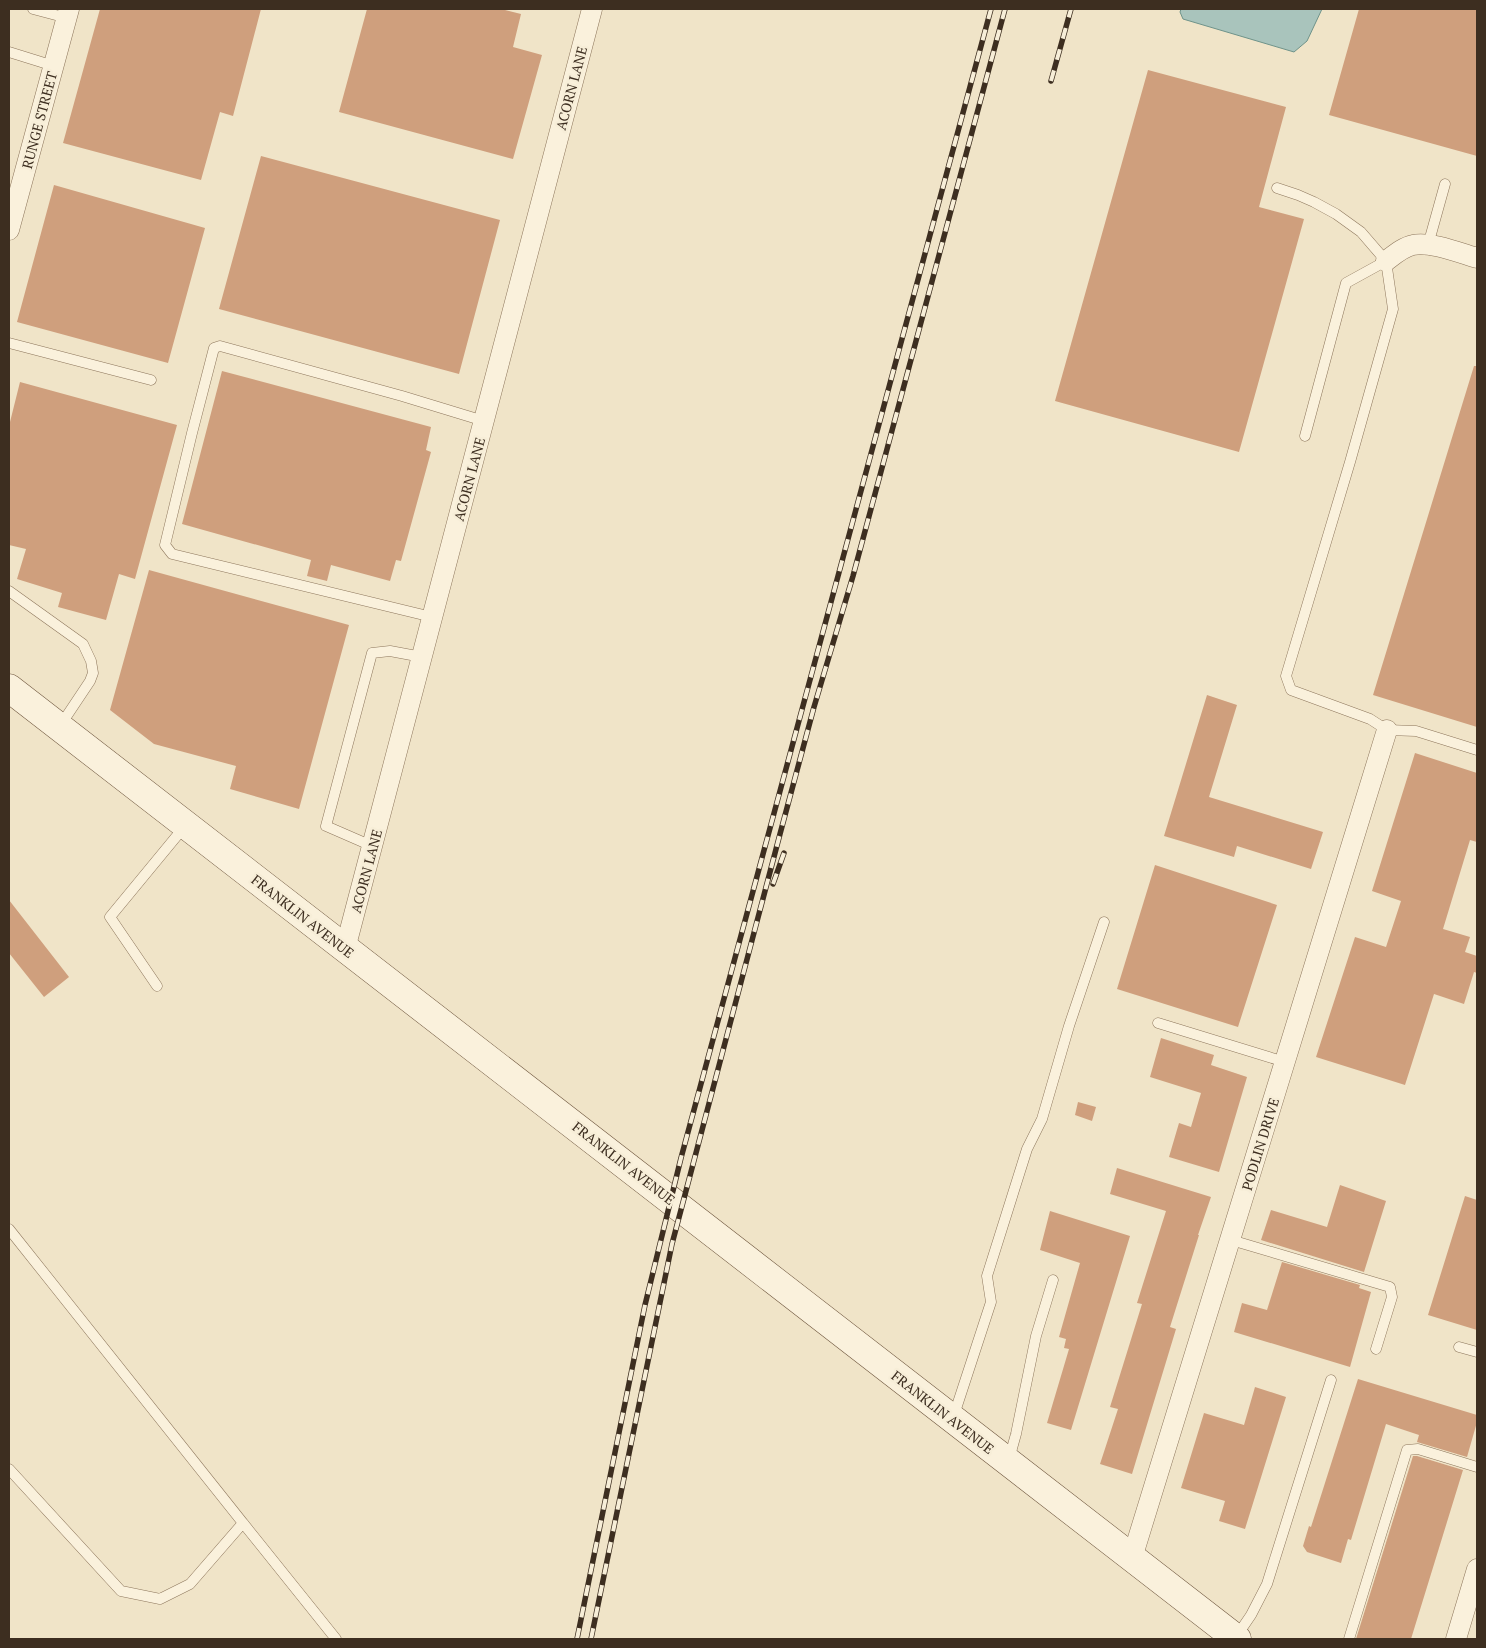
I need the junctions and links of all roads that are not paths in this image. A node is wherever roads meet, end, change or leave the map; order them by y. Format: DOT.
graph roads {
  1 [pos="38,10"];
  2 [pos="592,10"];
  3 [pos="68,13"];
  4 [pos="9,52"];
  5 [pos="54,66"];
  6 [pos="1445,184"];
  7 [pos="1277,188"];
  8 [pos="9,230"];
  9 [pos="1428,245"];
  10 [pos="1477,258"];
  11 [pos="1386,261"];
  12 [pos="9,343"];
  13 [pos="151,380"];
  14 [pos="484,421"];
  15 [pos="1305,436"];
  16 [pos="9,591"];
  17 [pos="432,617"];
  18 [pos="422,657"];
  19 [pos="9,688"];
  20 [pos="59,727"];
  21 [pos="1386,730"];
  22 [pos="1477,750"];
  23 [pos="185,825"];
  24 [pos="372,846"];
  25 [pos="1104,922"];
  26 [pos="345,949"];
  27 [pos="157,986"];
  28 [pos="1158,1023"];
  29 [pos="1285,1062"];
  30 [pos="9,1229"];
  31 [pos="1231,1240"];
  32 [pos="1053,1280"];
  33 [pos="1459,1347"];
  34 [pos="1376,1349"];
  35 [pos="1477,1352"];
  36 [pos="1331,1380"];
  37 [pos="953,1419"];
  38 [pos="1008,1462"];
  39 [pos="1477,1467"];
  40 [pos="9,1469"];
  41 [pos="243,1523"];
  42 [pos="1132,1558"];
  43 [pos="1477,1570"];
  44 [pos="336,1639"];
  45 [pos="1236,1639"];
  46 [pos="1349,1639"];
  47 [pos="1456,1639"];
  1 -- 3 [label="lane"];
  2 -- 14 [label="street, ACORN LANE"];
  3 -- 5 [label="street, RUNGE STREET"];
  4 -- 5 [label="lane"];
  5 -- 8 [label="street, RUNGE STREET"];
  6 -- 9 [label="lane"];
  7 -- 11 [label="lane"];
  9 -- 10 [label="street"];
  9 -- 11 [label="street"];
  11 -- 15 [label="lane"];
  11 -- 21 [label="lane"];
  12 -- 13 [label="lane"];
  14 -- 17 [label="street, ACORN LANE"];
  14 -- 17 [label="lane"];
  16 -- 20 [label="lane"];
  17 -- 18 [label="street, ACORN LANE"];
  18 -- 24 [label="street, ACORN LANE"];
  18 -- 24 [label="lane"];
  19 -- 20 [label="main road, FRANKLIN AVENUE"];
  20 -- 23 [label="main road, FRANKLIN AVENUE"];
  21 -- 22 [label="lane"];
  21 -- 29 [label="street, PODLIN DRIVE"];
  23 -- 26 [label="main road, FRANKLIN AVENUE"];
  23 -- 27 [label="lane"];
  24 -- 26 [label="street, ACORN LANE"];
  25 -- 37 [label="lane"];
  26 -- 37 [label="main road, FRANKLIN AVENUE"];
  28 -- 29 [label="lane"];
  29 -- 31 [label="street, PODLIN DRIVE"];
  30 -- 41 [label="lane"];
  31 -- 34 [label="lane"];
  31 -- 42 [label="street, PODLIN DRIVE"];
  32 -- 38 [label="lane"];
  33 -- 35 [label="lane"];
  36 -- 45 [label="lane"];
  37 -- 38 [label="main road, FRANKLIN AVENUE"];
  38 -- 42 [label="main road, FRANKLIN AVENUE"];
  39 -- 46 [label="lane"];
  40 -- 41 [label="lane"];
  41 -- 44 [label="lane"];
  42 -- 45 [label="main road, FRANKLIN AVENUE"];
  43 -- 47 [label="street"];
}
